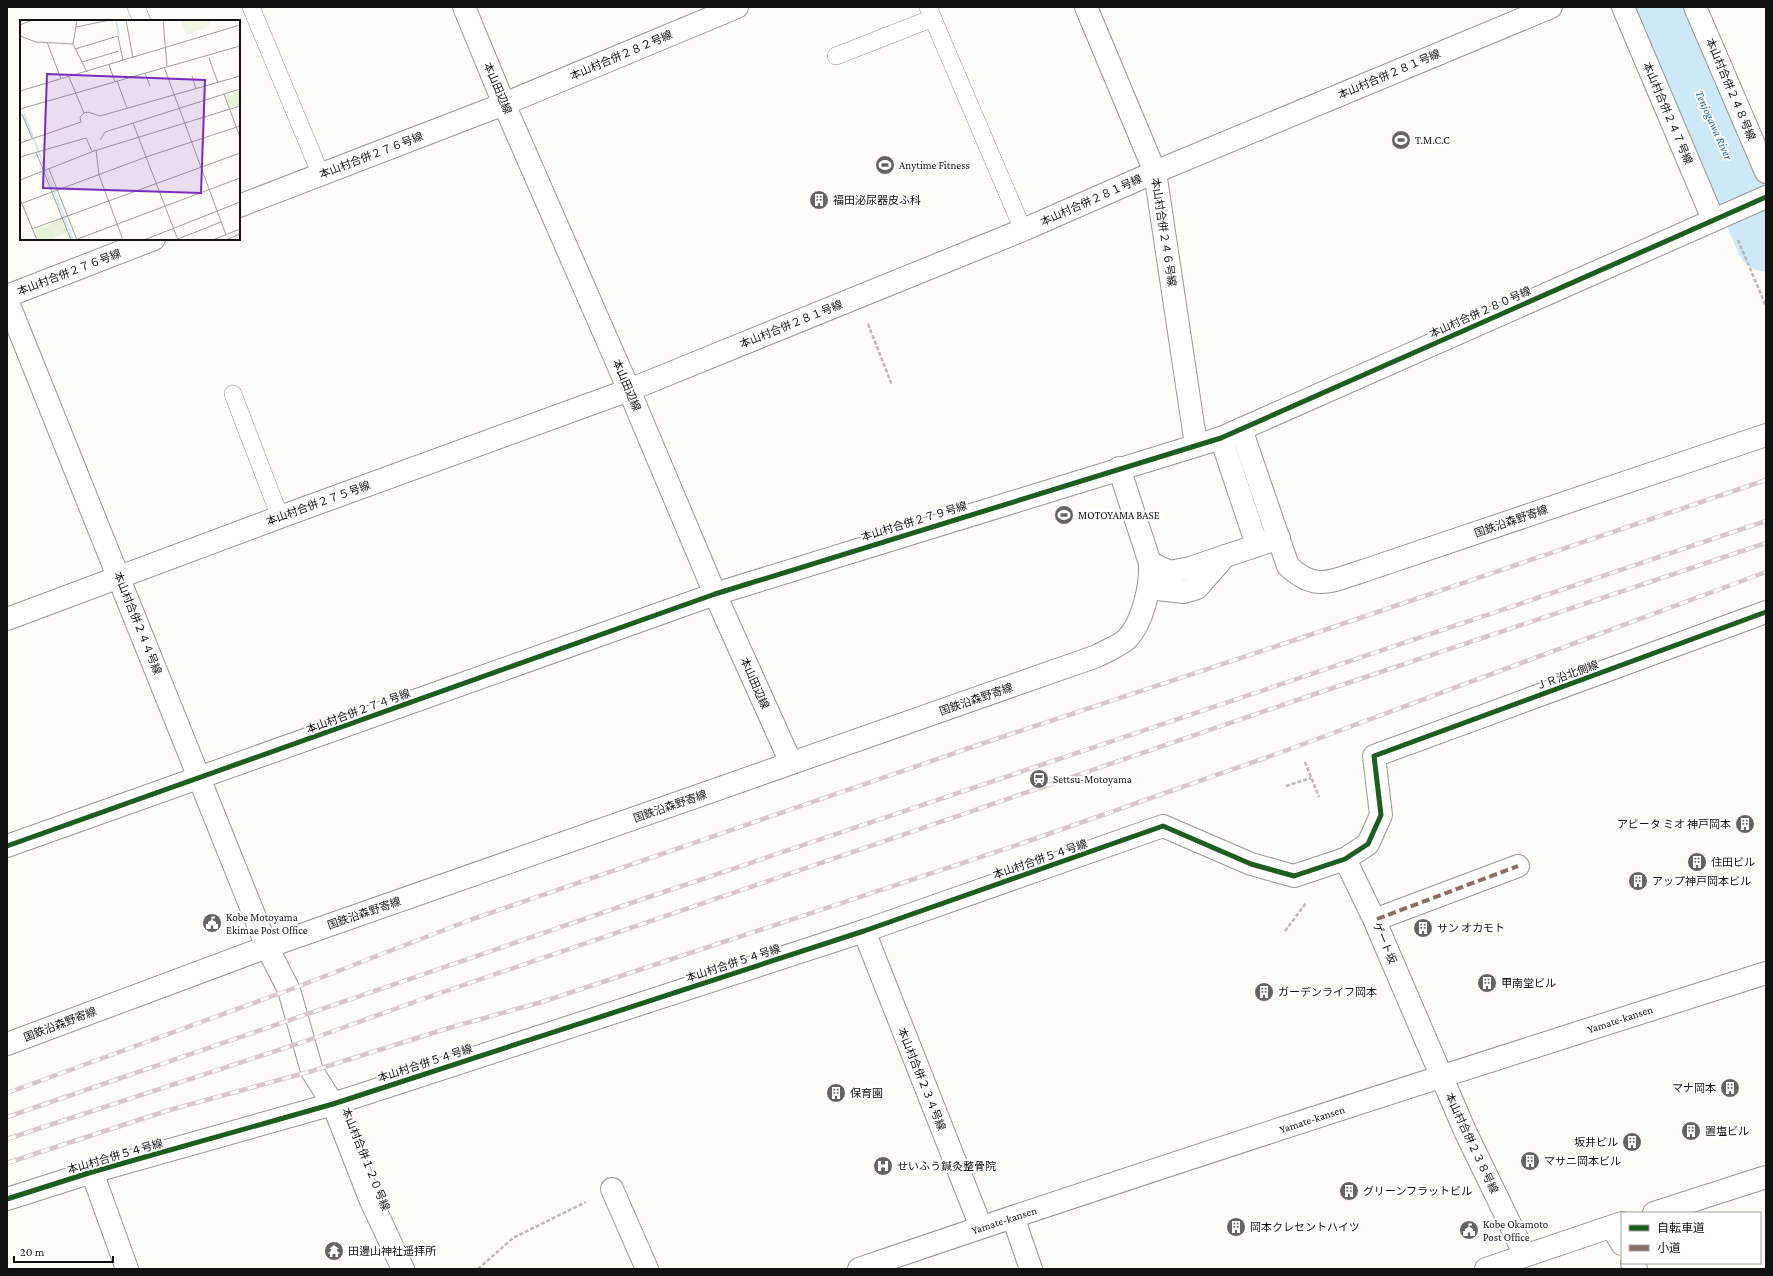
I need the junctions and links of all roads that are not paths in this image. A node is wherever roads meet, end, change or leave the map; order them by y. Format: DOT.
graph roads {
  1 [pos="136,7"];
  2 [pos="251,7"];
  3 [pos="464,7"];
  4 [pos="737,7"];
  5 [pos="1086,7"];
  6 [pos="1551,7"];
  7 [pos="1623,7"];
  8 [pos="1695,7"];
  9 [pos="931,12"];
  10 [pos="142,20"];
  11 [pos="836,56"];
  12 [pos="504,104"];
  13 [pos="1155,172"];
  14 [pos="1766,172"];
  15 [pos="321,174"];
  16 [pos="1766,197"];
  17 [pos="240,206"];
  18 [pos="1719,216"];
  19 [pos="1023,230"];
  20 [pos="151,240"];
  21 [pos="7,296"];
  22 [pos="7,300"];
  23 [pos="629,390"];
  24 [pos="233,394"];
  25 [pos="1241,429"];
  26 [pos="1766,435"];
  27 [pos="1221,438"];
  28 [pos="1196,445"];
  29 [pos="1119,468"];
  30 [pos="280,517"];
  31 [pos="1278,536"];
  32 [pos="1257,545"];
  33 [pos="1226,555"];
  34 [pos="1150,563"];
  35 [pos="120,578"];
  36 [pos="1149,588"];
  37 [pos="715,594"];
  38 [pos="1766,612"];
  39 [pos="7,619"];
  40 [pos="1374,756"];
  41 [pos="791,763"];
  42 [pos="200,778"];
  43 [pos="7,846"];
  44 [pos="1346,859"];
  45 [pos="1518,866"];
  46 [pos="1378,919"];
  47 [pos="864,931"];
  48 [pos="267,947"];
  49 [pos="1766,973"];
  50 [pos="1421,1029"];
  51 [pos="7,1044"];
  52 [pos="1442,1076"];
  53 [pos="333,1104"];
  54 [pos="92,1172"];
  55 [pos="1766,1177"];
  56 [pos="612,1189"];
  57 [pos="7,1199"];
  58 [pos="1657,1212"];
  59 [pos="1013,1217"];
  60 [pos="981,1227"];
  61 [pos="1619,1231"];
  62 [pos="1525,1255"];
  63 [pos="126,1269"];
  64 [pos="403,1269"];
  65 [pos="647,1269"];
  66 [pos="859,1269"];
  67 [pos="1031,1269"];
  68 [pos="1486,1269"];
  1 -- 10 [label="lane"];
  2 -- 15 [label="lane"];
  3 -- 12 [label="street, 本山田辺線"];
  4 -- 12 [label="street, 本山村合併２８２号線"];
  5 -- 13 [label="street, 本山村合併２４６号線"];
  6 -- 13 [label="street, 本山村合併２８１号線"];
  7 -- 18 [label="street, 本山村合併２４７号線"];
  8 -- 14 [label="street, 本山村合併２４８号線"];
  9 -- 11 [label="lane"];
  9 -- 19 [label="lane"];
  12 -- 15 [label="street, 本山村合併２７６号線"];
  12 -- 23 [label="street, 本山田辺線"];
  13 -- 19 [label="street, 本山村合併２８１号線"];
  13 -- 28 [label="street, 本山村合併２４６号線"];
  15 -- 17 [label="street, 本山村合併２７６号線"];
  16 -- 18 [label="street, 本山村合併２８０号線"];
  18 -- 25 [label="street, 本山村合併２８０号線"];
  19 -- 23 [label="street, 本山村合併２８１号線"];
  20 -- 21 [label="street, 本山村合併２７６号線"];
  22 -- 35 [label="street, 本山村合併２４４号線"];
  23 -- 30 [label="street, 本山村合併２７５号線"];
  23 -- 37 [label="street, 本山田辺線"];
  24 -- 30 [label="lane"];
  25 -- 27 [label="street, 本山村合併２８０号線"];
  25 -- 31 [label="street, 国鉄沿森野寄線"];
  26 -- 31 [label="street, 国鉄沿森野寄線"];
  27 -- 28 [label="street, 本山村合併２８０号線"];
  27 -- 32 [label="street"];
  28 -- 29 [label="street, 本山村合併２７９号線"];
  29 -- 34 [label="street"];
  29 -- 37 [label="street, 本山村合併２７９号線"];
  30 -- 35 [label="street, 本山村合併２７５号線"];
  31 -- 32 [label="street"];
  32 -- 33 [label="street"];
  33 -- 34 [label="street"];
  33 -- 36 [label="street"];
  34 -- 36 [label="street, 国鉄沿森野寄線"];
  35 -- 39 [label="street, 本山村合併２７５号線"];
  35 -- 42 [label="street, 本山村合併２４４号線"];
  36 -- 41 [label="street, 国鉄沿森野寄線"];
  37 -- 41 [label="street, 本山田辺線"];
  37 -- 42 [label="street, 本山村合併２７４号線"];
  38 -- 40 [label="street, ＪＲ沿北側線"];
  40 -- 44 [label="street, 本山村合併５４号線"];
  41 -- 48 [label="street, 国鉄沿森野寄線"];
  42 -- 43 [label="street, 本山村合併２７４号線"];
  42 -- 48 [label="street, 本山村合併２４４号線"];
  44 -- 47 [label="street, 本山村合併５４号線"];
  44 -- 50 [label="street, ゲート坂"];
  45 -- 46 [label="street"];
  47 -- 53 [label="street, 本山村合併５４号線"];
  47 -- 60 [label="street, 本山村合併２３４号線"];
  48 -- 51 [label="street, 国鉄沿森野寄線"];
  48 -- 53 [label="street, 本山村合併１２０号線"];
  49 -- 52 [label="street, Yamate-kansen"];
  50 -- 52 [label="street, 本山村合併２３８号線"];
  52 -- 59 [label="street, Yamate-kansen"];
  52 -- 62 [label="street, 本山村合併２３８号線"];
  53 -- 54 [label="street, 本山村合併５４号線"];
  53 -- 64 [label="street, 本山村合併１２０号線"];
  54 -- 57 [label="street, 本山村合併５４号線"];
  54 -- 63 [label="street"];
  55 -- 58 [label="street"];
  56 -- 65 [label="street"];
  59 -- 60 [label="street, Yamate-kansen"];
  59 -- 67 [label="street"];
  60 -- 66 [label="street, Yamate-kansen"];
  61 -- 62 [label="street"];
  62 -- 68 [label="street"];
}
